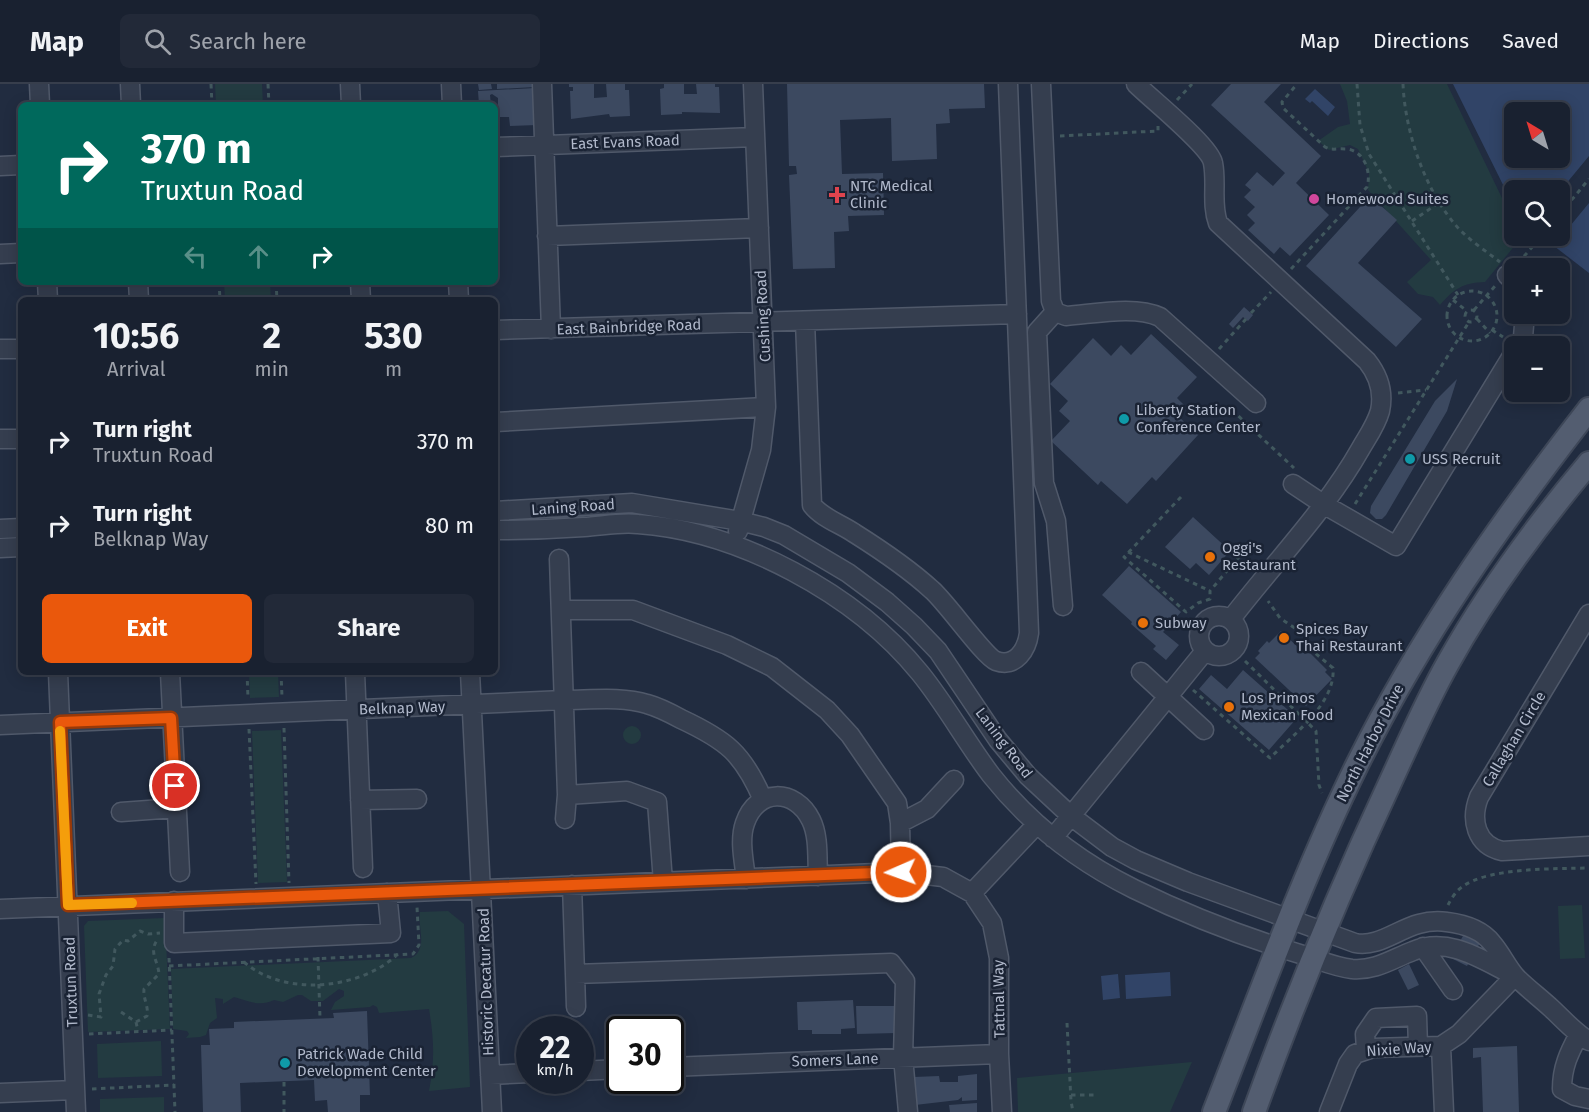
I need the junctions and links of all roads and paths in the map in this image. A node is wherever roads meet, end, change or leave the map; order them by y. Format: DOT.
graph roads {
  1 [pos="39,84"];
  2 [pos="130,84"];
  3 [pos="211,84"];
  4 [pos="268,84"];
  5 [pos="350,84"];
  6 [pos="451,84"];
  7 [pos="542,84"];
  8 [pos="753,84"];
  9 [pos="1008,84"];
  10 [pos="1041,84"];
  11 [pos="1136,84"];
  12 [pos="1192,84"];
  13 [pos="1297,84"];
  14 [pos="1357,84"];
  15 [pos="1403,84"];
  16 [pos="40,102"];
  17 [pos="131,102"];
  18 [pos="212,102"];
  19 [pos="269,102"];
  20 [pos="351,102"];
  21 [pos="452,102"];
  22 [pos="1166,112"];
  23 [pos="1060,136"];
  24 [pos="755,137"];
  25 [pos="546,145"];
  26 [pos="498,147"];
  27 [pos="1371,156"];
  28 [pos="1364,160"];
  29 [pos="0,165"];
  30 [pos="18,165"];
  31 [pos="1589,179"];
  32 [pos="1440,202"];
  33 [pos="1570,202"];
  34 [pos="1412,221"];
  35 [pos="759,228"];
  36 [pos="548,236"];
  37 [pos="1534,246"];
  38 [pos="18,253"];
  39 [pos="0,254"];
  40 [pos="1523,258"];
  41 [pos="1504,270"];
  42 [pos="1280,282"];
  43 [pos="1458,295"];
  44 [pos="1486,295"];
  45 [pos="1453,300"];
  46 [pos="1474,310"];
  47 [pos="1467,311"];
  48 [pos="1055,312"];
  49 [pos="1251,313"];
  50 [pos="1017,314"];
  51 [pos="1246,319"];
  52 [pos="1477,319"];
  53 [pos="805,321"];
  54 [pos="1469,322"];
  55 [pos="763,323"];
  56 [pos="551,329"];
  57 [pos="498,330"];
  58 [pos="1490,333"];
  59 [pos="1459,337"];
  60 [pos="18,349"];
  61 [pos="0,350"];
  62 [pos="1208,360"];
  63 [pos="1504,369"];
  64 [pos="1426,390"];
  65 [pos="1382,394"];
  66 [pos="1256,404"];
  67 [pos="766,407"];
  68 [pos="1589,409"];
  69 [pos="1232,411"];
  70 [pos="498,422"];
  71 [pos="18,439"];
  72 [pos="0,440"];
  73 [pos="1589,463"];
  74 [pos="1297,479"];
  75 [pos="1181,497"];
  76 [pos="1323,504"];
  77 [pos="1352,508"];
  78 [pos="498,512"];
  79 [pos="740,521"];
  80 [pos="18,528"];
  81 [pos="0,529"];
  82 [pos="498,530"];
  83 [pos="735,544"];
  84 [pos="18,547"];
  85 [pos="0,548"];
  86 [pos="1128,552"];
  87 [pos="1243,552"];
  88 [pos="559,559"];
  89 [pos="1210,591"];
  90 [pos="1268,601"];
  91 [pos="1063,606"];
  92 [pos="562,610"];
  93 [pos="1589,614"];
  94 [pos="1231,619"];
  95 [pos="1205,651"];
  96 [pos="1245,661"];
  97 [pos="1141,672"];
  98 [pos="58,675"];
  99 [pos="170,675"];
  100 [pos="247,675"];
  101 [pos="281,675"];
  102 [pos="355,675"];
  103 [pos="470,675"];
  104 [pos="1193,690"];
  105 [pos="1168,697"];
  106 [pos="564,700"];
  107 [pos="471,705"];
  108 [pos="357,710"];
  109 [pos="283,713"];
  110 [pos="249,714"];
  111 [pos="171,718"];
  112 [pos="1307,721"];
  113 [pos="60,722"];
  114 [pos="0,725"];
  115 [pos="1204,730"];
  116 [pos="954,780"];
  117 [pos="1322,794"];
  118 [pos="567,795"];
  119 [pos="417,799"];
  120 [pos="360,800"];
  121 [pos="763,800"];
  122 [pos="176,808"];
  123 [pos="121,812"];
  124 [pos="1071,816"];
  125 [pos="565,819"];
  126 [pos="900,823"];
  127 [pos="1037,824"];
  128 [pos="1053,838"];
  129 [pos="1589,846"];
  130 [pos="363,868"];
  131 [pos="1589,868"];
  132 [pos="180,872"];
  133 [pos="901,872"];
  134 [pos="818,876"];
  135 [pos="746,879"];
  136 [pos="663,882"];
  137 [pos="572,885"];
  138 [pos="483,889"];
  139 [pos="972,892"];
  140 [pos="387,893"];
  141 [pos="290,896"];
  142 [pos="257,898"];
  143 [pos="174,901"];
  144 [pos="68,905"];
  145 [pos="0,909"];
  146 [pos="1290,919"];
  147 [pos="1441,921"];
  148 [pos="1324,931"];
  149 [pos="168,933"];
  150 [pos="162,934"];
  151 [pos="1443,946"];
  152 [pos="1278,947"];
  153 [pos="1423,947"];
  154 [pos="398,954"];
  155 [pos="168,955"];
  156 [pos="1313,958"];
  157 [pos="242,961"];
  158 [pos="169,966"];
  159 [pos="1438,969"];
  160 [pos="575,974"];
  161 [pos="1515,976"];
  162 [pos="319,985"];
  163 [pos="1454,990"];
  164 [pos="576,1007"];
  165 [pos="121,1012"];
  166 [pos="86,1015"];
  167 [pos="320,1018"];
  168 [pos="136,1022"];
  169 [pos="1067,1023"];
  170 [pos="171,1030"];
  171 [pos="138,1031"];
  172 [pos="87,1034"];
  173 [pos="1584,1038"];
  174 [pos="1441,1046"];
  175 [pos="1418,1047"];
  176 [pos="1366,1049"];
  177 [pos="999,1053"];
  178 [pos="903,1058"];
  179 [pos="684,1066"];
  180 [pos="516,1074"];
  181 [pos="490,1075"];
  182 [pos="284,1082"];
  183 [pos="174,1085"];
  184 [pos="82,1089"];
  185 [pos="0,1093"];
  186 [pos="1071,1095"];
  187 [pos="1097,1095"];
  188 [pos="1589,1099"];
  189 [pos="76,1112"];
  190 [pos="175,1112"];
  191 [pos="284,1112"];
  192 [pos="492,1112"];
  193 [pos="908,1112"];
  194 [pos="1002,1112"];
  195 [pos="1073,1112"];
  196 [pos="1214,1112"];
  197 [pos="1254,1112"];
  198 [pos="1329,1112"];
  199 [pos="1444,1112"];
  1 -- 16 [label="street"];
  2 -- 17 [label="street"];
  3 -- 18 [label="path"];
  4 -- 19 [label="path"];
  5 -- 20 [label="street"];
  6 -- 21 [label="street"];
  7 -- 25 [label="street"];
  8 -- 24 [label="street, Cushing Road"];
  9 -- 50 [label="street"];
  10 -- 48 [label="street"];
  11 -- 22 [label="street"];
  12 -- 22 [label="path"];
  13 -- 28 [label="path"];
  14 -- 27 [label="path"];
  15 -- 32 [label="path"];
  22 -- 23 [label="path"];
  22 -- 42 [label="street"];
  24 -- 25 [label="street, East Evans Road"];
  24 -- 35 [label="street, Cushing Road"];
  25 -- 26 [label="street, East Evans Road"];
  25 -- 36 [label="street"];
  27 -- 28 [label="path"];
  27 -- 34 [label="path"];
  28 -- 42 [label="path"];
  29 -- 30 [label="street"];
  31 -- 33 [label="path"];
  32 -- 34 [label="path"];
  32 -- 41 [label="path"];
  34 -- 43 [label="path"];
  35 -- 36 [label="street"];
  35 -- 55 [label="street, Cushing Road"];
  36 -- 56 [label="street"];
  37 -- 40 [label="path"];
  38 -- 39 [label="street"];
  42 -- 49 [label="path"];
  42 -- 65 [label="street"];
  43 -- 44 [label="path"];
  43 -- 45 [label="path"];
  44 -- 46 [label="path"];
  44 -- 58 [label="path"];
  45 -- 47 [label="path"];
  45 -- 59 [label="path"];
  46 -- 47 [label="path"];
  46 -- 52 [label="path"];
  47 -- 54 [label="path"];
  48 -- 62 [label="street"];
  48 -- 91 [label="street"];
  50 -- 53 [label="street, East Bainbridge Road"];
  50 -- 53 [label="street"];
  51 -- 62 [label="path"];
  52 -- 54 [label="path"];
  52 -- 58 [label="path"];
  53 -- 55 [label="street, East Bainbridge Road"];
  54 -- 59 [label="path"];
  55 -- 56 [label="street, East Bainbridge Road"];
  55 -- 67 [label="street, Cushing Road"];
  56 -- 57 [label="street, East Bainbridge Road"];
  58 -- 59 [label="path"];
  59 -- 64 [label="path"];
  60 -- 61 [label="street"];
  62 -- 66 [label="street"];
  63 -- 76 [label="street"];
  64 -- 65 [label="path"];
  64 -- 77 [label="path"];
  65 -- 76 [label="street"];
  67 -- 70 [label="street"];
  67 -- 79 [label="street, Cushing Road"];
  68 -- 146 [label="main road, North Harbor Drive"];
  69 -- 74 [label="path"];
  71 -- 72 [label="street"];
  73 -- 148 [label="main road"];
  74 -- 76 [label="street"];
  75 -- 86 [label="path"];
  76 -- 94 [label="street"];
  78 -- 79 [label="street, Laning Road"];
  79 -- 83 [label="street, Cushing Road"];
  79 -- 124 [label="street, Laning Road"];
  80 -- 81 [label="street"];
  82 -- 83 [label="street, Laning Road"];
  83 -- 127 [label="street, Laning Road"];
  84 -- 85 [label="street"];
  86 -- 89 [label="path"];
  86 -- 89 [label="path"];
  87 -- 89 [label="path"];
  88 -- 92 [label="street"];
  90 -- 112 [label="path"];
  92 -- 106 [label="street"];
  92 -- 126 [label="street"];
  93 -- 129 [label="street, Callaghan Circle"];
  94 -- 95 [label="street"];
  94 -- 95 [label="street"];
  95 -- 105 [label="street"];
  96 -- 112 [label="path"];
  97 -- 105 [label="street"];
  98 -- 113 [label="street, Truxtun Road"];
  99 -- 111 [label="street"];
  100 -- 110 [label="path"];
  101 -- 109 [label="path"];
  102 -- 108 [label="street"];
  103 -- 107 [label="street, Historic Decatur Road"];
  104 -- 112 [label="path"];
  105 -- 115 [label="street"];
  105 -- 124 [label="street"];
  106 -- 107 [label="street, Belknap Way"];
  106 -- 118 [label="street"];
  106 -- 121 [label="street, Belknap Way"];
  107 -- 108 [label="street, Belknap Way"];
  107 -- 138 [label="street, Historic Decatur Road"];
  108 -- 109 [label="street, Belknap Way"];
  108 -- 120 [label="street"];
  109 -- 110 [label="street, Belknap Way"];
  109 -- 141 [label="path"];
  110 -- 111 [label="street, Belknap Way"];
  110 -- 142 [label="path"];
  111 -- 113 [label="street, Belknap Way"];
  111 -- 122 [label="street"];
  112 -- 117 [label="path"];
  113 -- 114 [label="street, Belknap Way"];
  113 -- 144 [label="street, Truxtun Road"];
  116 -- 126 [label="street"];
  118 -- 125 [label="street"];
  118 -- 136 [label="street"];
  119 -- 120 [label="street"];
  120 -- 130 [label="street"];
  121 -- 134 [label="street"];
  121 -- 135 [label="street"];
  122 -- 123 [label="street"];
  122 -- 132 [label="street"];
  124 -- 128 [label="street"];
  124 -- 146 [label="street, Laning Road"];
  126 -- 133 [label="street"];
  127 -- 128 [label="street, Laning Road"];
  127 -- 139 [label="street"];
  128 -- 152 [label="street, Laning Road"];
  131 -- 147 [label="path"];
  133 -- 134 [label="street"];
  133 -- 139 [label="street"];
  134 -- 135 [label="street"];
  135 -- 136 [label="street"];
  136 -- 137 [label="street"];
  137 -- 138 [label="street"];
  137 -- 160 [label="street"];
  138 -- 140 [label="street"];
  138 -- 181 [label="street, Historic Decatur Road"];
  139 -- 177 [label="street, Tattnal Way"];
  140 -- 141 [label="street"];
  140 -- 143 [label="street"];
  141 -- 142 [label="street"];
  142 -- 143 [label="street"];
  143 -- 144 [label="street"];
  144 -- 145 [label="street"];
  144 -- 184 [label="street, Truxtun Road"];
  146 -- 148 [label="street, Laning Road"];
  146 -- 152 [label="main road, North Harbor Drive"];
  147 -- 148 [label="street, Laning Road"];
  147 -- 151 [label="street"];
  147 -- 161 [label="street, Laning Road"];
  148 -- 156 [label="main road"];
  149 -- 150 [label="path"];
  150 -- 166 [label="path"];
  150 -- 168 [label="path"];
  151 -- 153 [label="street, Laning Road"];
  151 -- 159 [label="street"];
  151 -- 161 [label="street, Laning Road"];
  152 -- 156 [label="street, Laning Road"];
  152 -- 196 [label="main road, North Harbor Drive"];
  153 -- 156 [label="street, Laning Road"];
  153 -- 159 [label="street"];
  154 -- 162 [label="path"];
  155 -- 158 [label="path"];
  156 -- 197 [label="main road"];
  157 -- 158 [label="path"];
  157 -- 162 [label="path"];
  157 -- 162 [label="path"];
  158 -- 170 [label="path"];
  159 -- 163 [label="street"];
  160 -- 164 [label="street"];
  160 -- 178 [label="street"];
  161 -- 173 [label="street, Laning Road"];
  161 -- 174 [label="street, Nixie Way"];
  162 -- 167 [label="path"];
  165 -- 168 [label="path"];
  168 -- 171 [label="path"];
  169 -- 186 [label="path"];
  170 -- 171 [label="path"];
  170 -- 183 [label="path"];
  171 -- 172 [label="path"];
  173 -- 188 [label="street"];
  174 -- 175 [label="street, Nixie Way"];
  174 -- 199 [label="street"];
  175 -- 176 [label="street, Nixie Way"];
  175 -- 176 [label="street"];
  176 -- 198 [label="street, Nixie Way"];
  177 -- 178 [label="street, Somers Lane"];
  177 -- 194 [label="street, Tattnal Way"];
  178 -- 179 [label="street, Somers Lane"];
  178 -- 193 [label="street"];
  180 -- 181 [label="street"];
  181 -- 192 [label="street, Historic Decatur Road"];
  182 -- 191 [label="path"];
  183 -- 184 [label="path"];
  183 -- 190 [label="path"];
  184 -- 185 [label="street"];
  184 -- 189 [label="street, Truxtun Road"];
  186 -- 187 [label="path"];
  186 -- 195 [label="path"];
}
